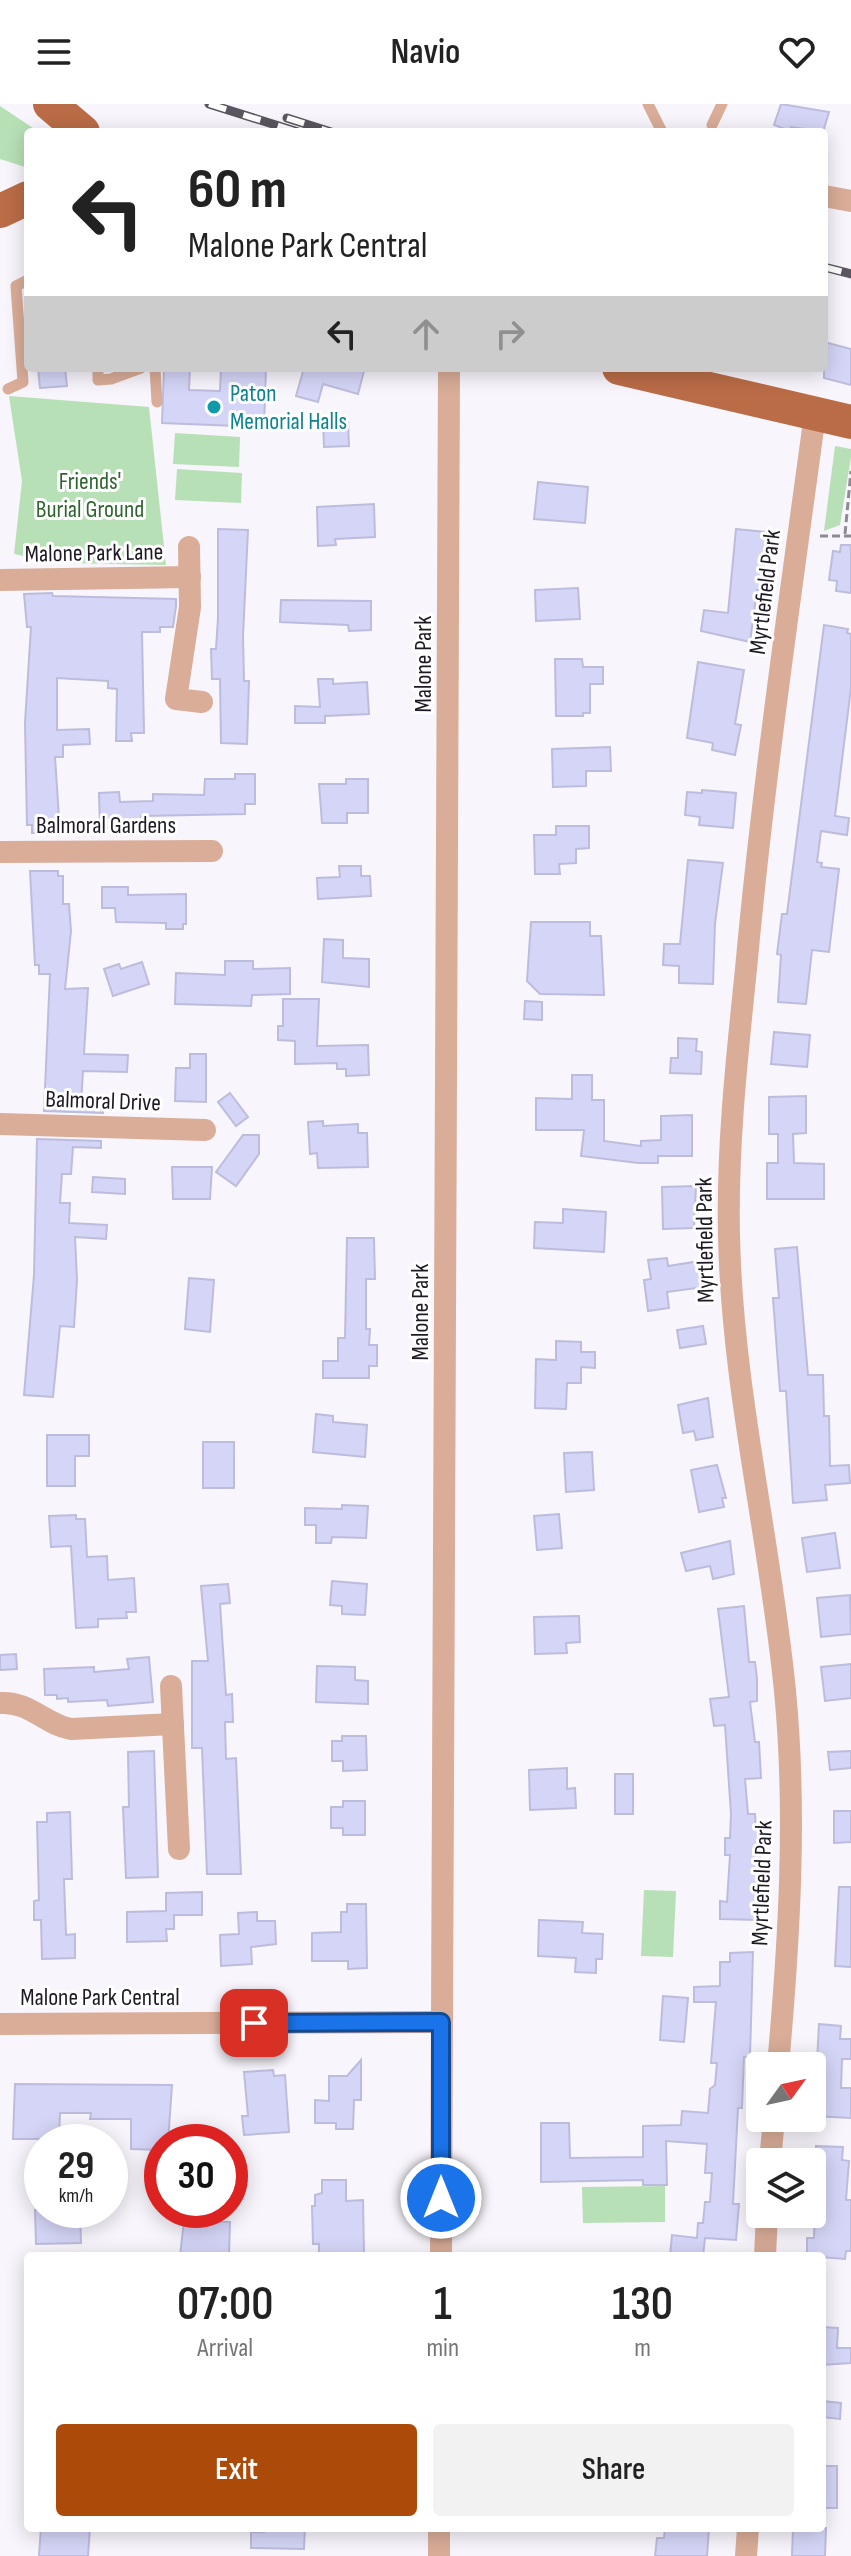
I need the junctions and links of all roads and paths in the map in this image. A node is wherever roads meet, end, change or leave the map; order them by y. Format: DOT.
graph roads {
  1 [pos="50,104"];
  2 [pos="648,104"];
  3 [pos="722,104"];
  4 [pos="712,125"];
  5 [pos="78,128"];
  6 [pos="660,128"];
  7 [pos="0,189"];
  8 [pos="24,197"];
  9 [pos="828,197"];
  10 [pos="24,200"];
  11 [pos="851,201"];
  12 [pos="0,211"];
  13 [pos="24,282"];
  14 [pos="98,372"];
  15 [pos="130,372"];
  16 [pos="155,372"];
  17 [pos="449,372"];
  18 [pos="645,372"];
  19 [pos="8,389"];
  20 [pos="157,402"];
  21 [pos="815,414"];
  22 [pos="851,422"];
  23 [pos="851,471"];
  24 [pos="845,534"];
  25 [pos="820,536"];
  26 [pos="851,536"];
  27 [pos="189,547"];
  28 [pos="190,577"];
  29 [pos="0,580"];
  30 [pos="202,702"];
  31 [pos="212,851"];
  32 [pos="0,852"];
  33 [pos="0,1124"];
  34 [pos="205,1130"];
  35 [pos="171,1686"];
  36 [pos="0,1703"];
  37 [pos="173,1724"];
  38 [pos="179,1849"];
  39 [pos="441,2022"];
  40 [pos="0,2024"];
  41 [pos="779,2052"];
  42 [pos="766,2228"];
  43 [pos="441,2252"];
  44 [pos="765,2252"];
  45 [pos="439,2532"];
  46 [pos="748,2532"];
  47 [pos="439,2556"];
  48 [pos="746,2556"];
  1 -- 5 [label="main road"];
  2 -- 6 [label="lane"];
  3 -- 4 [label="lane"];
  7 -- 8 [label="main road"];
  9 -- 11 [label="street"];
  10 -- 12 [label="main road"];
  13 -- 19 [label="lane"];
  14 -- 15 [label="lane"];
  16 -- 20 [label="lane"];
  17 -- 39 [label="street, Malone Park"];
  18 -- 21 [label="main road"];
  21 -- 22 [label="main road"];
  21 -- 41 [label="street, Myrtlefield Park"];
  23 -- 24 [label="path"];
  24 -- 25 [label="path"];
  24 -- 26 [label="path"];
  27 -- 28 [label="street, Malone Park Lane"];
  28 -- 29 [label="street, Malone Park Lane"];
  28 -- 30 [label="street, Malone Park Lane"];
  31 -- 32 [label="street, Balmoral Gardens"];
  33 -- 34 [label="street, Balmoral Drive"];
  35 -- 37 [label="street"];
  36 -- 37 [label="street"];
  37 -- 38 [label="street"];
  39 -- 40 [label="street, Malone Park Central"];
  39 -- 43 [label="street, Malone Park"];
  42 -- 44 [label="street"];
  45 -- 47 [label="street"];
  46 -- 48 [label="street"];
}
